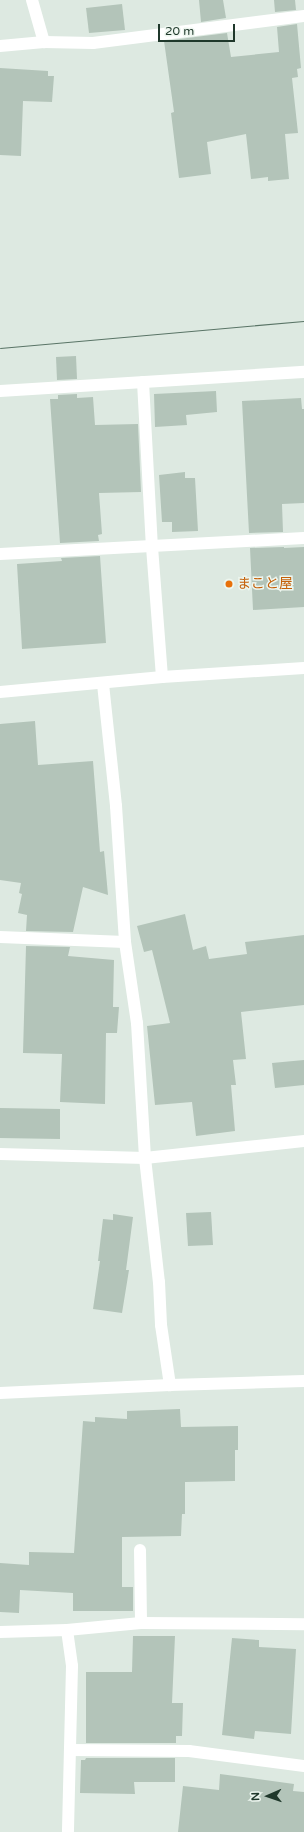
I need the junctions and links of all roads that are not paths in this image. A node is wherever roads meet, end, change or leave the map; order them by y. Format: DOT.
graph roads {
  1 [pos="32,0"];
  2 [pos="304,16"];
  3 [pos="44,42"];
  4 [pos="0,46"];
  5 [pos="304,372"];
  6 [pos="143,382"];
  7 [pos="0,392"];
  8 [pos="304,538"];
  9 [pos="152,546"];
  10 [pos="0,554"];
  11 [pos="304,668"];
  12 [pos="162,677"];
  13 [pos="104,684"];
  14 [pos="0,692"];
  15 [pos="0,937"];
  16 [pos="125,942"];
  17 [pos="304,1140"];
  18 [pos="0,1154"];
  19 [pos="145,1158"];
  20 [pos="304,1381"];
  21 [pos="170,1384"];
  22 [pos="0,1393"];
  23 [pos="140,1550"];
  24 [pos="140,1623"];
  25 [pos="304,1624"];
  26 [pos="67,1630"];
  27 [pos="0,1632"];
  28 [pos="70,1750"];
  29 [pos="304,1766"];
  30 [pos="68,1832"];
  1 -- 3 [label="street"];
  2 -- 3 [label="street"];
  3 -- 4 [label="street"];
  5 -- 6 [label="street"];
  6 -- 7 [label="street"];
  6 -- 9 [label="street"];
  8 -- 9 [label="street"];
  9 -- 10 [label="street"];
  9 -- 12 [label="street"];
  11 -- 12 [label="street"];
  12 -- 13 [label="street"];
  13 -- 14 [label="street"];
  13 -- 16 [label="street"];
  15 -- 16 [label="street"];
  16 -- 19 [label="street"];
  17 -- 19 [label="street"];
  18 -- 19 [label="street"];
  19 -- 21 [label="street"];
  20 -- 21 [label="street"];
  21 -- 22 [label="street"];
  23 -- 24 [label="street"];
  24 -- 25 [label="street"];
  24 -- 26 [label="street"];
  26 -- 27 [label="street"];
  26 -- 28 [label="street"];
  28 -- 29 [label="street"];
  28 -- 30 [label="street"];
}
